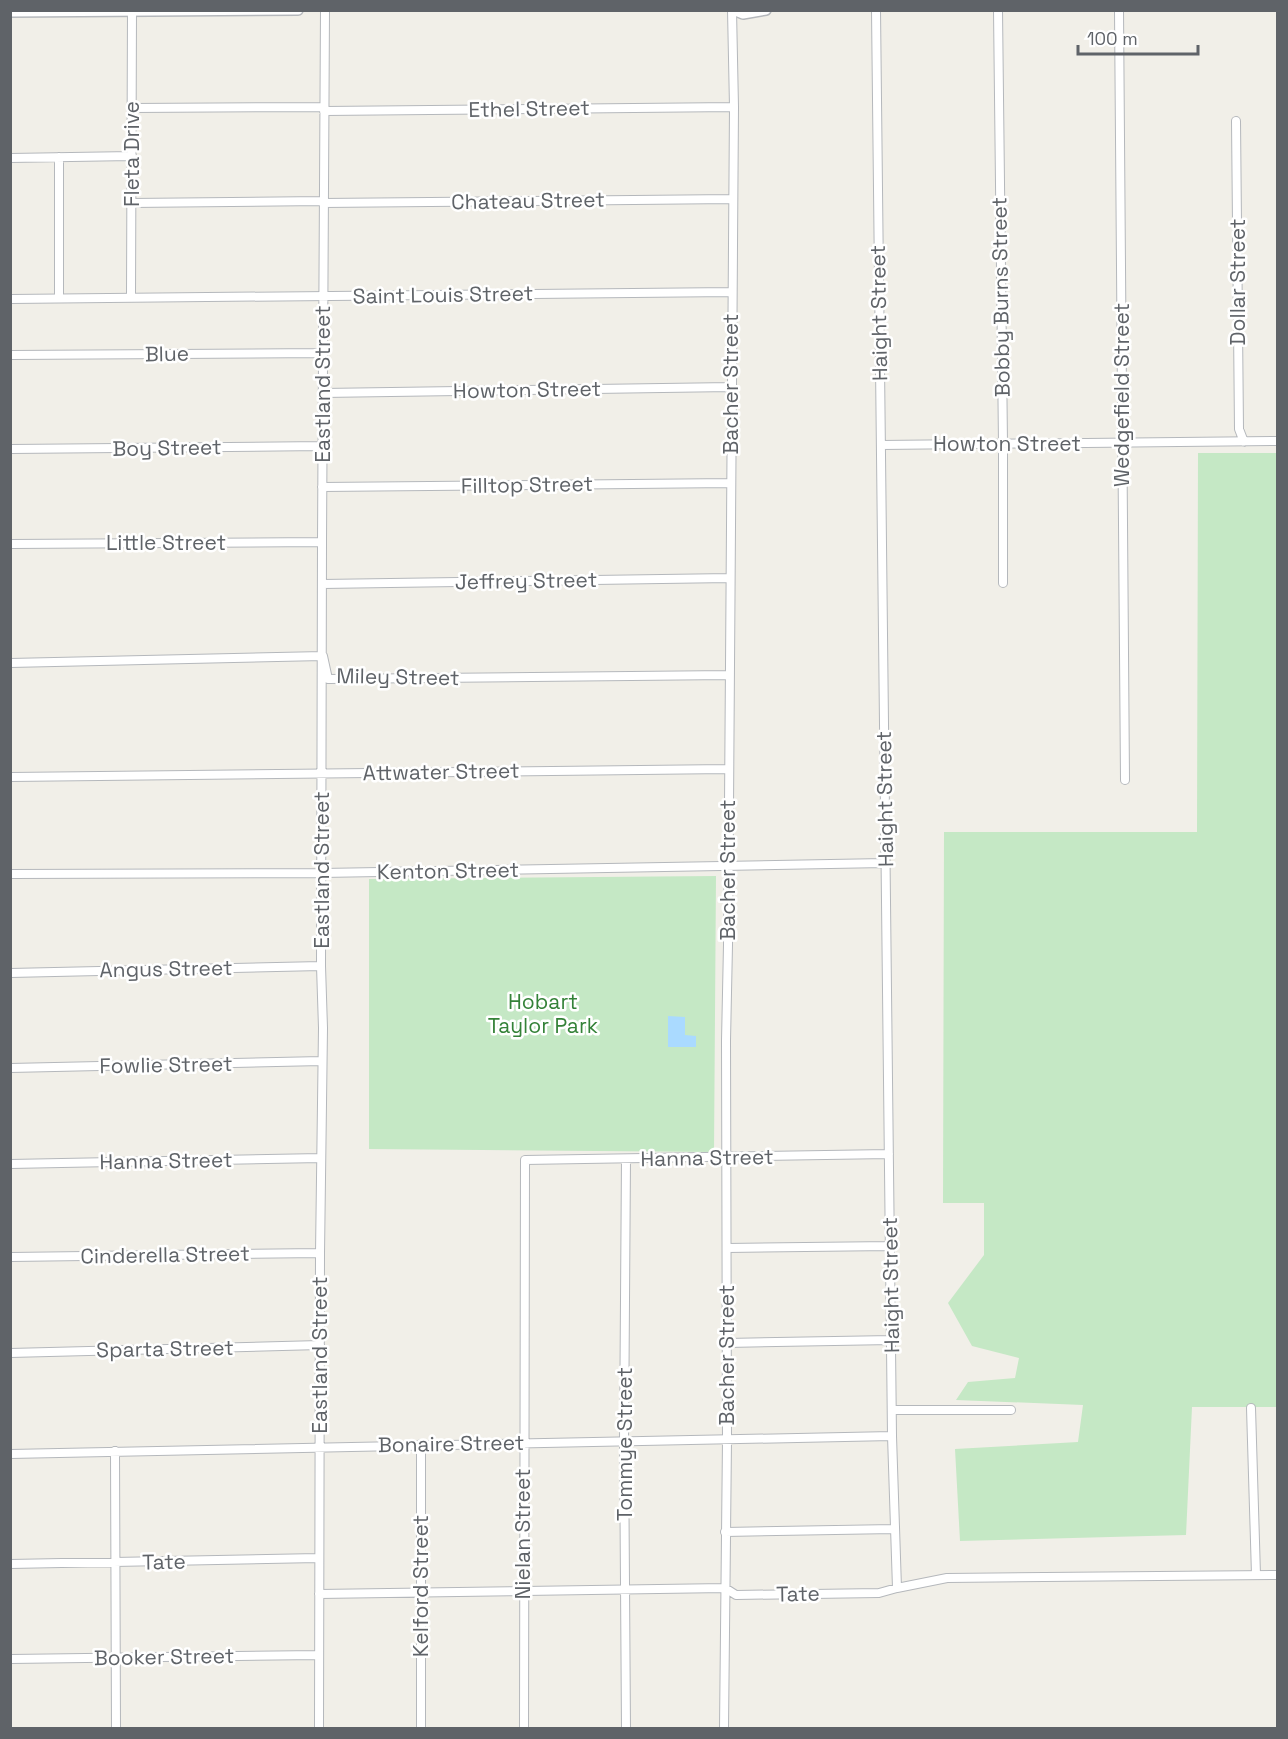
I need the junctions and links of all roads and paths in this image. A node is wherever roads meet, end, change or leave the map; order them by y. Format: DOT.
graph roads {
  1 [pos="298,10"];
  2 [pos="325,10"];
  3 [pos="732,10"];
  4 [pos="766,10"];
  5 [pos="876,10"];
  6 [pos="998,10"];
  7 [pos="1119,10"];
  8 [pos="63,11"];
  9 [pos="132,11"];
  10 [pos="10,12"];
  11 [pos="734,107"];
  12 [pos="132,108"];
  13 [pos="324,109"];
  14 [pos="1236,121"];
  15 [pos="132,156"];
  16 [pos="59,157"];
  17 [pos="10,158"];
  18 [pos="733,199"];
  19 [pos="323,202"];
  20 [pos="131,203"];
  21 [pos="732,292"];
  22 [pos="324,296"];
  23 [pos="131,297"];
  24 [pos="59,298"];
  25 [pos="10,299"];
  26 [pos="323,352"];
  27 [pos="10,355"];
  28 [pos="731,387"];
  29 [pos="323,393"];
  30 [pos="1278,441"];
  31 [pos="1244,442"];
  32 [pos="1003,443"];
  33 [pos="1123,444"];
  34 [pos="881,445"];
  35 [pos="322,446"];
  36 [pos="10,449"];
  37 [pos="731,483"];
  38 [pos="322,487"];
  39 [pos="322,542"];
  40 [pos="10,544"];
  41 [pos="730,578"];
  42 [pos="1003,583"];
  43 [pos="322,584"];
  44 [pos="322,656"];
  45 [pos="10,663"];
  46 [pos="729,675"];
  47 [pos="728,769"];
  48 [pos="323,774"];
  49 [pos="10,777"];
  50 [pos="1125,780"];
  51 [pos="885,863"];
  52 [pos="728,866"];
  53 [pos="322,873"];
  54 [pos="10,874"];
  55 [pos="321,966"];
  56 [pos="10,973"];
  57 [pos="322,1061"];
  58 [pos="10,1068"];
  59 [pos="889,1154"];
  60 [pos="321,1158"];
  61 [pos="727,1158"];
  62 [pos="525,1160"];
  63 [pos="626,1160"];
  64 [pos="10,1164"];
  65 [pos="891,1246"];
  66 [pos="727,1248"];
  67 [pos="320,1253"];
  68 [pos="10,1257"];
  69 [pos="892,1340"];
  70 [pos="727,1343"];
  71 [pos="320,1345"];
  72 [pos="10,1353"];
  73 [pos="1251,1408"];
  74 [pos="893,1410"];
  75 [pos="1011,1410"];
  76 [pos="892,1436"];
  77 [pos="727,1440"];
  78 [pos="624,1441"];
  79 [pos="524,1443"];
  80 [pos="421,1444"];
  81 [pos="320,1446"];
  82 [pos="114,1451"];
  83 [pos="10,1454"];
  84 [pos="894,1529"];
  85 [pos="725,1532"];
  86 [pos="318,1558"];
  87 [pos="115,1563"];
  88 [pos="10,1564"];
  89 [pos="1256,1575"];
  90 [pos="1278,1575"];
  91 [pos="897,1587"];
  92 [pos="725,1588"];
  93 [pos="625,1590"];
  94 [pos="523,1592"];
  95 [pos="319,1593"];
  96 [pos="422,1593"];
  97 [pos="318,1655"];
  98 [pos="116,1657"];
  99 [pos="10,1659"];
  100 [pos="116,1728"];
  101 [pos="319,1728"];
  102 [pos="421,1728"];
  103 [pos="524,1728"];
  104 [pos="626,1728"];
  105 [pos="724,1728"];
  1 -- 9 [label="street"];
  2 -- 13 [label="street, Eastland Street"];
  3 -- 4 [label="street"];
  3 -- 11 [label="street, Bacher Street"];
  5 -- 34 [label="street, Haight Street"];
  6 -- 32 [label="street, Bobby Burns Street"];
  7 -- 33 [label="street, Wedgefield Street"];
  8 -- 9 [label="street"];
  8 -- 10 [label="street"];
  9 -- 12 [label="street, Fleta Drive"];
  11 -- 13 [label="street, Ethel Street"];
  11 -- 18 [label="street, Bacher Street"];
  12 -- 13 [label="street, Ethel Street"];
  12 -- 15 [label="street, Fleta Drive"];
  13 -- 19 [label="street, Eastland Street"];
  14 -- 31 [label="street, Dollar Street"];
  15 -- 16 [label="street"];
  15 -- 20 [label="street, Fleta Drive"];
  16 -- 17 [label="street"];
  16 -- 24 [label="street"];
  18 -- 19 [label="street, Chateau Street"];
  18 -- 21 [label="street, Bacher Street"];
  19 -- 20 [label="street, Chateau Street"];
  19 -- 22 [label="street, Eastland Street"];
  20 -- 23 [label="street, Fleta Drive"];
  21 -- 22 [label="street, Saint Louis Street"];
  21 -- 28 [label="street, Bacher Street"];
  22 -- 23 [label="street, Saint Louis Street"];
  22 -- 26 [label="street, Eastland Street"];
  23 -- 24 [label="street, Saint Louis Street"];
  24 -- 25 [label="street, Saint Louis Street"];
  26 -- 27 [label="street, Blue"];
  26 -- 29 [label="street, Eastland Street"];
  28 -- 29 [label="street, Howton Street"];
  28 -- 37 [label="street, Bacher Street"];
  29 -- 35 [label="street, Eastland Street"];
  30 -- 31 [label="street, Howton Street"];
  31 -- 33 [label="street, Howton Street"];
  32 -- 33 [label="street, Howton Street"];
  32 -- 34 [label="street, Howton Street"];
  32 -- 42 [label="street, Bobby Burns Street"];
  33 -- 50 [label="street, Wedgefield Street"];
  34 -- 51 [label="street, Haight Street"];
  35 -- 36 [label="street, Boy Street"];
  35 -- 38 [label="street, Eastland Street"];
  37 -- 38 [label="street, Filltop Street"];
  37 -- 41 [label="street, Bacher Street"];
  38 -- 39 [label="street, Eastland Street"];
  39 -- 40 [label="street, Little Street"];
  39 -- 43 [label="street, Eastland Street"];
  41 -- 43 [label="street, Jeffrey Street"];
  41 -- 46 [label="street, Bacher Street"];
  43 -- 44 [label="street, Eastland Street"];
  44 -- 45 [label="street, Miley Street"];
  44 -- 46 [label="street, Miley Street"];
  44 -- 48 [label="street, Eastland Street"];
  46 -- 47 [label="street, Bacher Street"];
  47 -- 48 [label="street, Attwater Street"];
  47 -- 52 [label="street, Bacher Street"];
  48 -- 49 [label="street, Attwater Street"];
  48 -- 53 [label="street, Eastland Street"];
  51 -- 52 [label="street, Kenton Street"];
  51 -- 59 [label="street, Haight Street"];
  52 -- 53 [label="street, Kenton Street"];
  52 -- 61 [label="street, Bacher Street"];
  53 -- 54 [label="street, Kenton Street"];
  53 -- 55 [label="street, Eastland Street"];
  55 -- 56 [label="street, Angus Street"];
  55 -- 57 [label="street, Eastland Street"];
  57 -- 58 [label="street, Fowlie Street"];
  57 -- 60 [label="street, Eastland Street"];
  59 -- 61 [label="street, Hanna Street"];
  59 -- 65 [label="street, Haight Street"];
  60 -- 64 [label="street, Hanna Street"];
  60 -- 67 [label="street, Eastland Street"];
  61 -- 63 [label="street, Hanna Street"];
  61 -- 66 [label="street, Bacher Street"];
  62 -- 63 [label="street, Hanna Street"];
  62 -- 79 [label="street, Nielan Street"];
  63 -- 78 [label="street, Tommye Street"];
  65 -- 66 [label="street"];
  65 -- 69 [label="street, Haight Street"];
  66 -- 70 [label="street, Bacher Street"];
  67 -- 68 [label="street, Cinderella Street"];
  67 -- 71 [label="street, Eastland Street"];
  69 -- 70 [label="street"];
  69 -- 74 [label="street, Haight Street"];
  70 -- 77 [label="street, Bacher Street"];
  71 -- 72 [label="street, Sparta Street"];
  71 -- 81 [label="street, Eastland Street"];
  73 -- 89 [label="street"];
  74 -- 75 [label="street"];
  74 -- 76 [label="street, Haight Street"];
  76 -- 77 [label="street, Bonaire Street"];
  76 -- 84 [label="street, Haight Street"];
  77 -- 78 [label="street, Bonaire Street"];
  77 -- 85 [label="street, Bacher Street"];
  78 -- 79 [label="street, Bonaire Street"];
  78 -- 93 [label="street, Tommye Street"];
  79 -- 80 [label="street, Bonaire Street"];
  79 -- 94 [label="street, Nielan Street"];
  80 -- 81 [label="street, Bonaire Street"];
  80 -- 96 [label="street, Kelford Street"];
  81 -- 82 [label="street, Bonaire Street"];
  81 -- 86 [label="street, Eastland Street"];
  82 -- 83 [label="street, Bonaire Street"];
  82 -- 87 [label="street"];
  84 -- 85 [label="street"];
  84 -- 91 [label="street, Haight Street"];
  85 -- 92 [label="street, Bacher Street"];
  86 -- 87 [label="street, Tate"];
  86 -- 95 [label="street, Eastland Street"];
  87 -- 88 [label="street, Tate"];
  87 -- 98 [label="street"];
  89 -- 90 [label="street, Tate"];
  89 -- 91 [label="street, Tate"];
  91 -- 92 [label="street, Tate"];
  92 -- 93 [label="street, Tate"];
  92 -- 105 [label="street, Bacher Street"];
  93 -- 94 [label="street, Tate"];
  93 -- 104 [label="street, Tommye Street"];
  94 -- 96 [label="street, Tate"];
  94 -- 103 [label="street, Nielan Street"];
  95 -- 96 [label="street, Tate"];
  95 -- 97 [label="street, Eastland Street"];
  96 -- 102 [label="street, Kelford Street"];
  97 -- 98 [label="street, Booker Street"];
  97 -- 101 [label="street, Eastland Street"];
  98 -- 99 [label="street, Booker Street"];
  98 -- 100 [label="street"];
}
